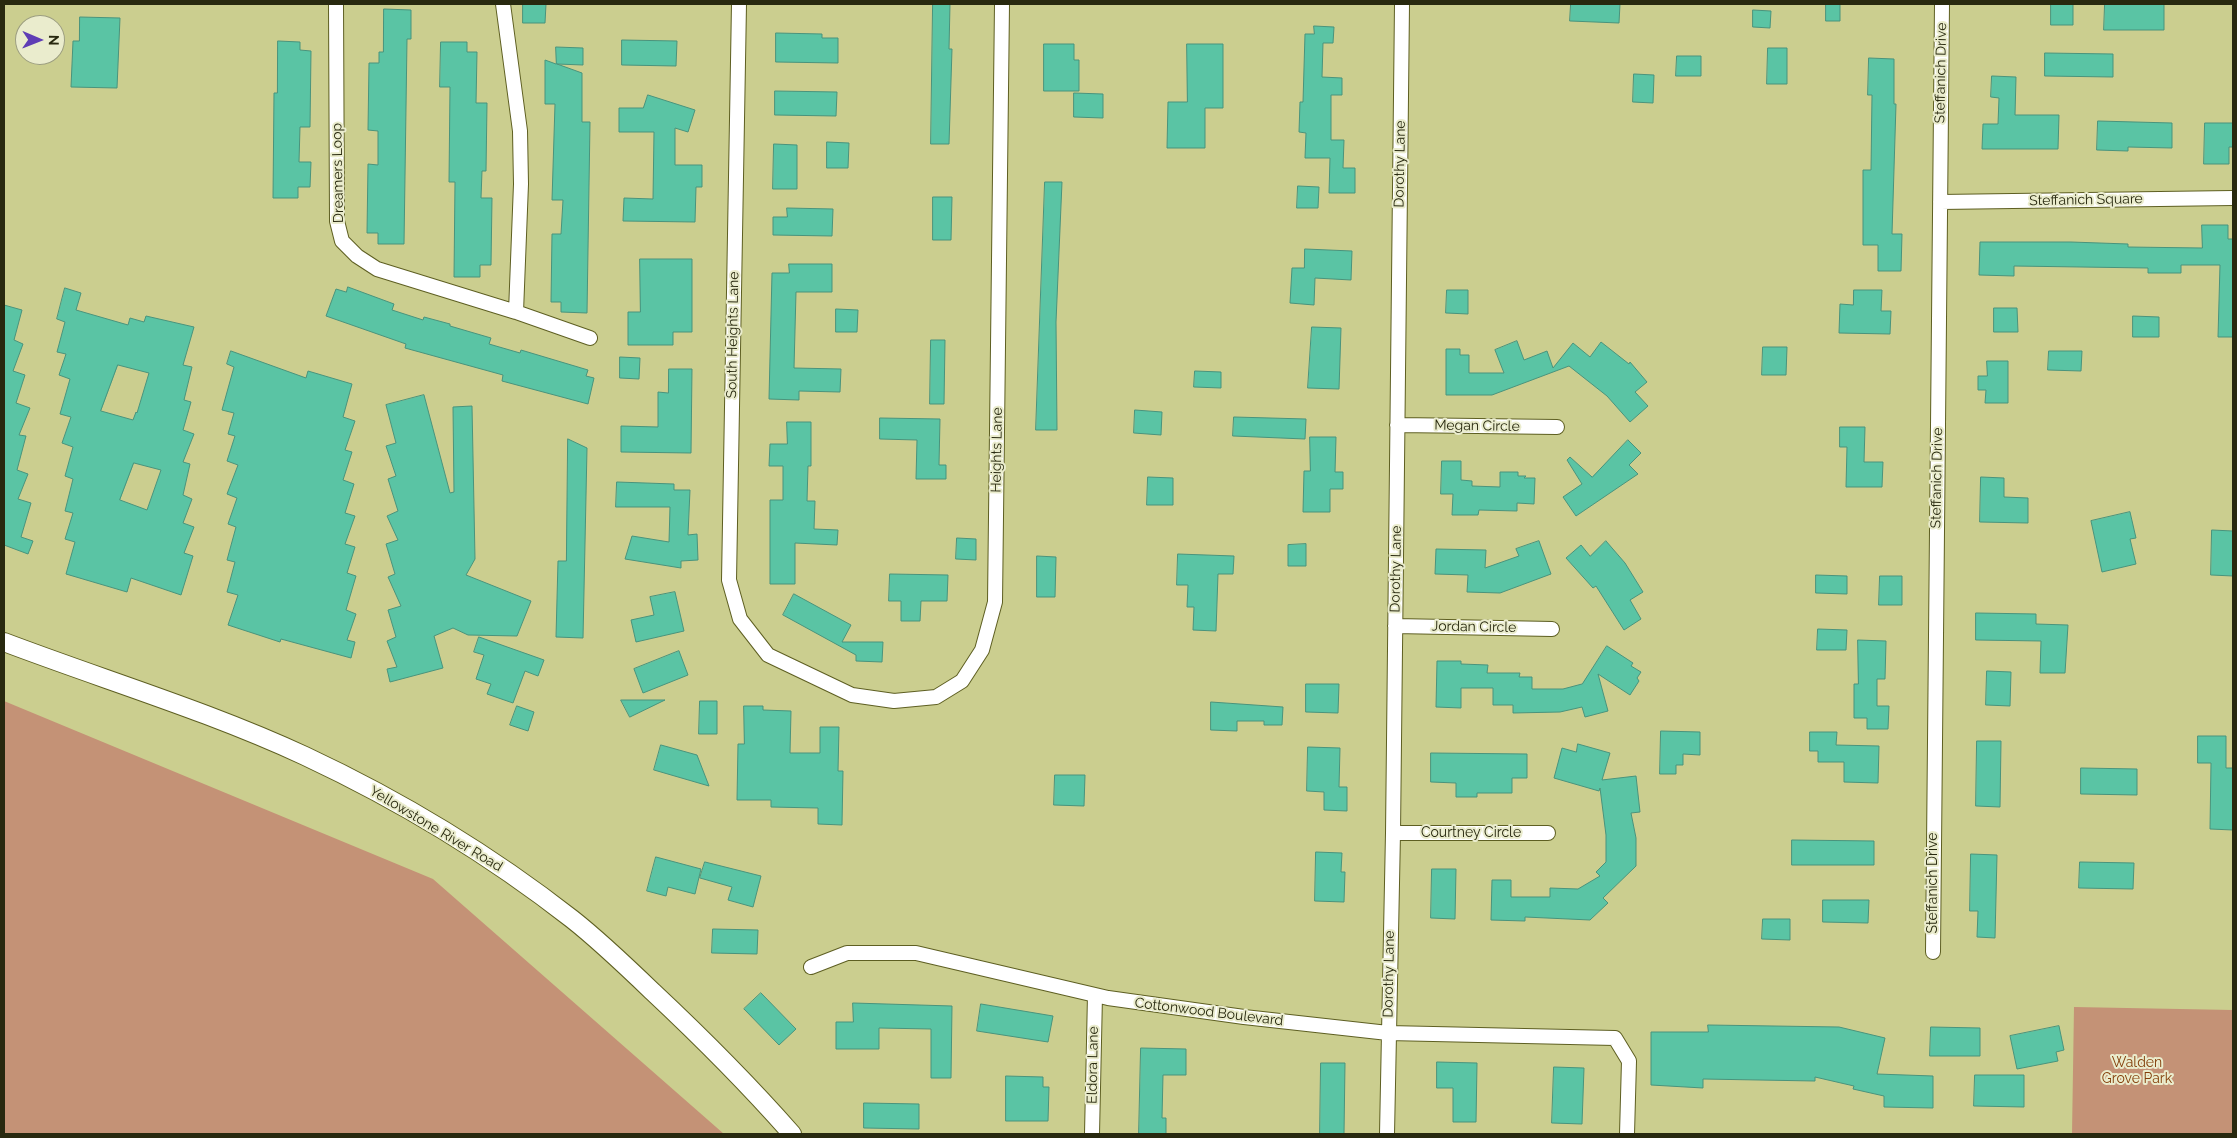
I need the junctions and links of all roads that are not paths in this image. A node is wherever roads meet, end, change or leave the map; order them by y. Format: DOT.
graph roads {
  1 [pos="336,4"];
  2 [pos="502,4"];
  3 [pos="739,4"];
  4 [pos="1002,4"];
  5 [pos="1402,4"];
  6 [pos="1942,4"];
  7 [pos="2233,198"];
  8 [pos="1940,202"];
  9 [pos="516,312"];
  10 [pos="590,338"];
  11 [pos="1397,425"];
  12 [pos="1557,428"];
  13 [pos="1395,626"];
  14 [pos="1552,629"];
  15 [pos="4,642"];
  16 [pos="768,655"];
  17 [pos="1393,833"];
  18 [pos="1548,833"];
  19 [pos="1933,952"];
  20 [pos="811,967"];
  21 [pos="1094,995"];
  22 [pos="1388,1033"];
  23 [pos="792,1134"];
  24 [pos="1092,1134"];
  25 [pos="1387,1134"];
  26 [pos="1627,1134"];
  1 -- 9 [label="street, Dreamers Loop"];
  2 -- 9 [label="street"];
  3 -- 16 [label="street, South Heights Lane"];
  4 -- 16 [label="street, Heights Lane"];
  5 -- 11 [label="street, Dorothy Lane"];
  6 -- 8 [label="street, Steffanich Drive"];
  7 -- 8 [label="street, Steffanich Square"];
  8 -- 19 [label="street, Steffanich Drive"];
  9 -- 10 [label="street, Dreamers Loop"];
  11 -- 12 [label="street, Megan Circle"];
  11 -- 13 [label="street, Dorothy Lane"];
  13 -- 14 [label="street, Jordan Circle"];
  13 -- 17 [label="street, Dorothy Lane"];
  15 -- 23 [label="street, Yellowstone River Road"];
  17 -- 18 [label="street, Courtney Circle"];
  17 -- 22 [label="street, Dorothy Lane"];
  20 -- 21 [label="street, Cottonwood Boulevard"];
  21 -- 22 [label="street, Cottonwood Boulevard"];
  21 -- 24 [label="street, Eldora Lane"];
  22 -- 25 [label="street, Dorothy Lane"];
  22 -- 26 [label="street, Cottonwood Boulevard"];
}
